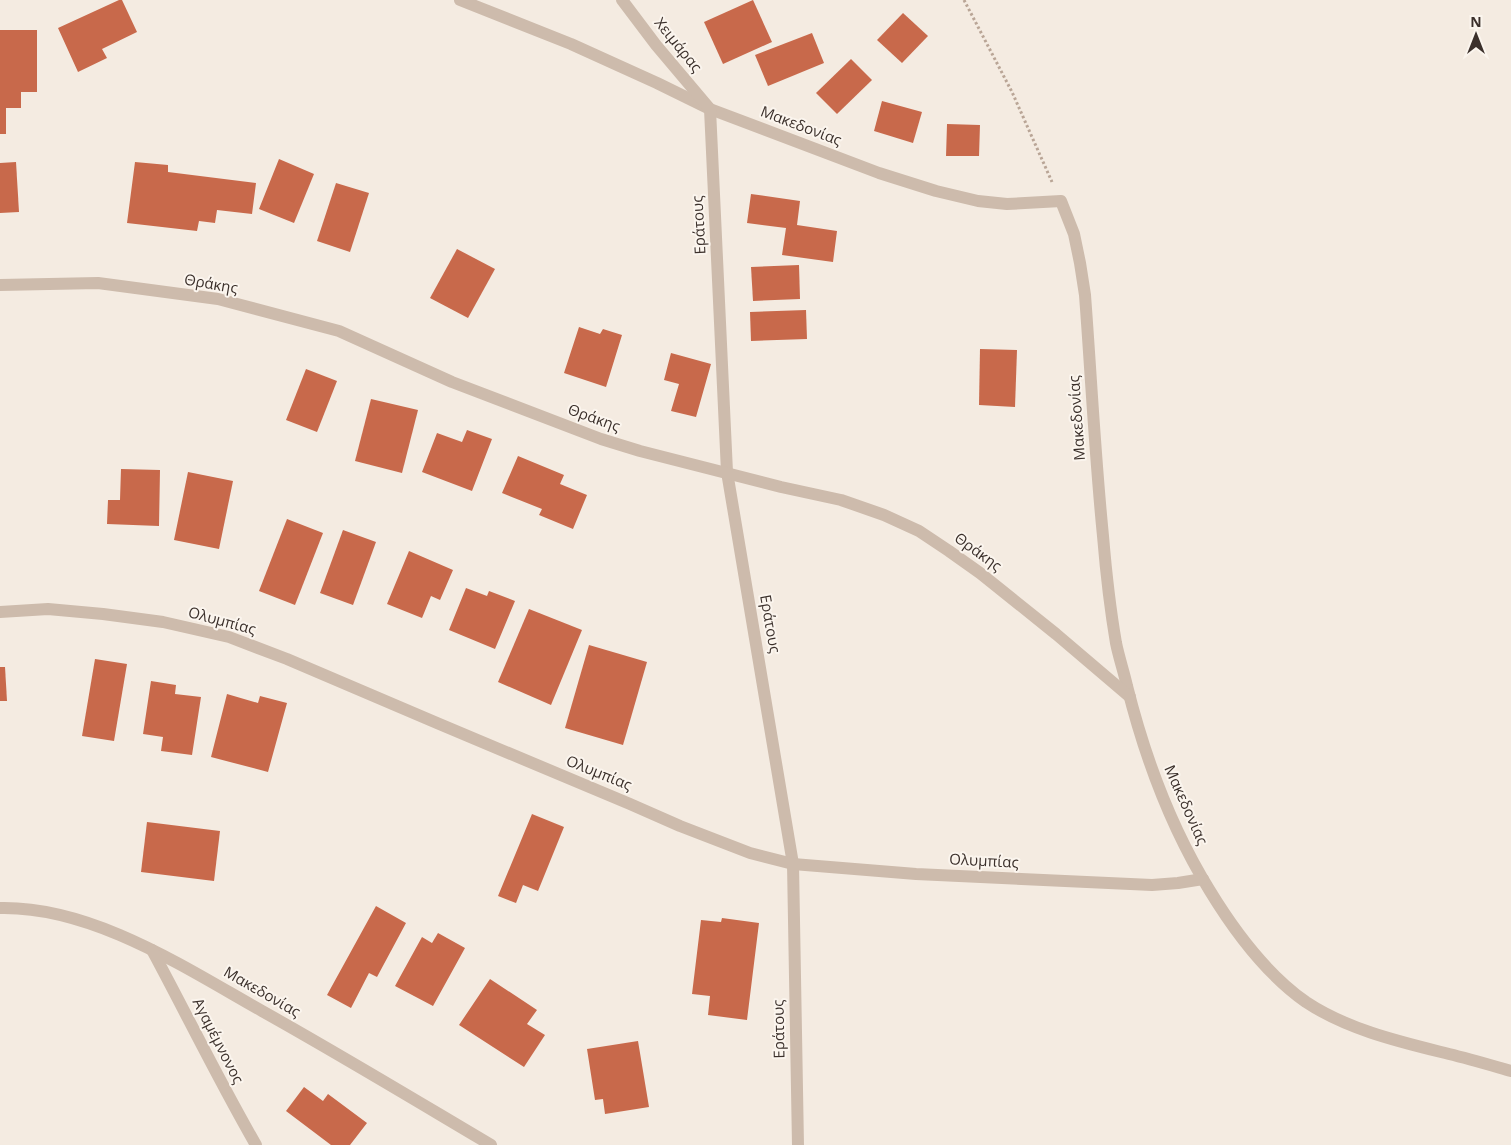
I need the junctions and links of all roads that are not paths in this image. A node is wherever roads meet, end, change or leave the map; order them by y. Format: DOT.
graph roads {
  1 [pos="460,0"];
  2 [pos="622,0"];
  3 [pos="710,109"];
  4 [pos="0,285"];
  5 [pos="727,472"];
  6 [pos="0,612"];
  7 [pos="1130,698"];
  8 [pos="793,864"];
  9 [pos="1203,879"];
  10 [pos="0,908"];
  11 [pos="152,950"];
  12 [pos="1511,1071"];
  13 [pos="256,1145"];
  14 [pos="491,1145"];
  15 [pos="798,1145"];
  1 -- 3 [label="street, Μακεδονίας"];
  2 -- 3 [label="street, Χειμάρας"];
  3 -- 5 [label="street, Εράτους"];
  3 -- 7 [label="street, Μακεδονίας"];
  4 -- 5 [label="street, Θράκης"];
  5 -- 7 [label="street, Θράκης"];
  5 -- 8 [label="street, Εράτους"];
  6 -- 8 [label="street, Ολυμπίας"];
  7 -- 9 [label="street, Μακεδονίας"];
  8 -- 9 [label="street, Ολυμπίας"];
  8 -- 15 [label="street, Εράτους"];
  9 -- 12 [label="street, Μακεδονίας"];
  10 -- 11 [label="street, Μακεδονίας"];
  11 -- 13 [label="street, Αγαμέμνονος"];
  11 -- 14 [label="street, Μακεδονίας"];
}
